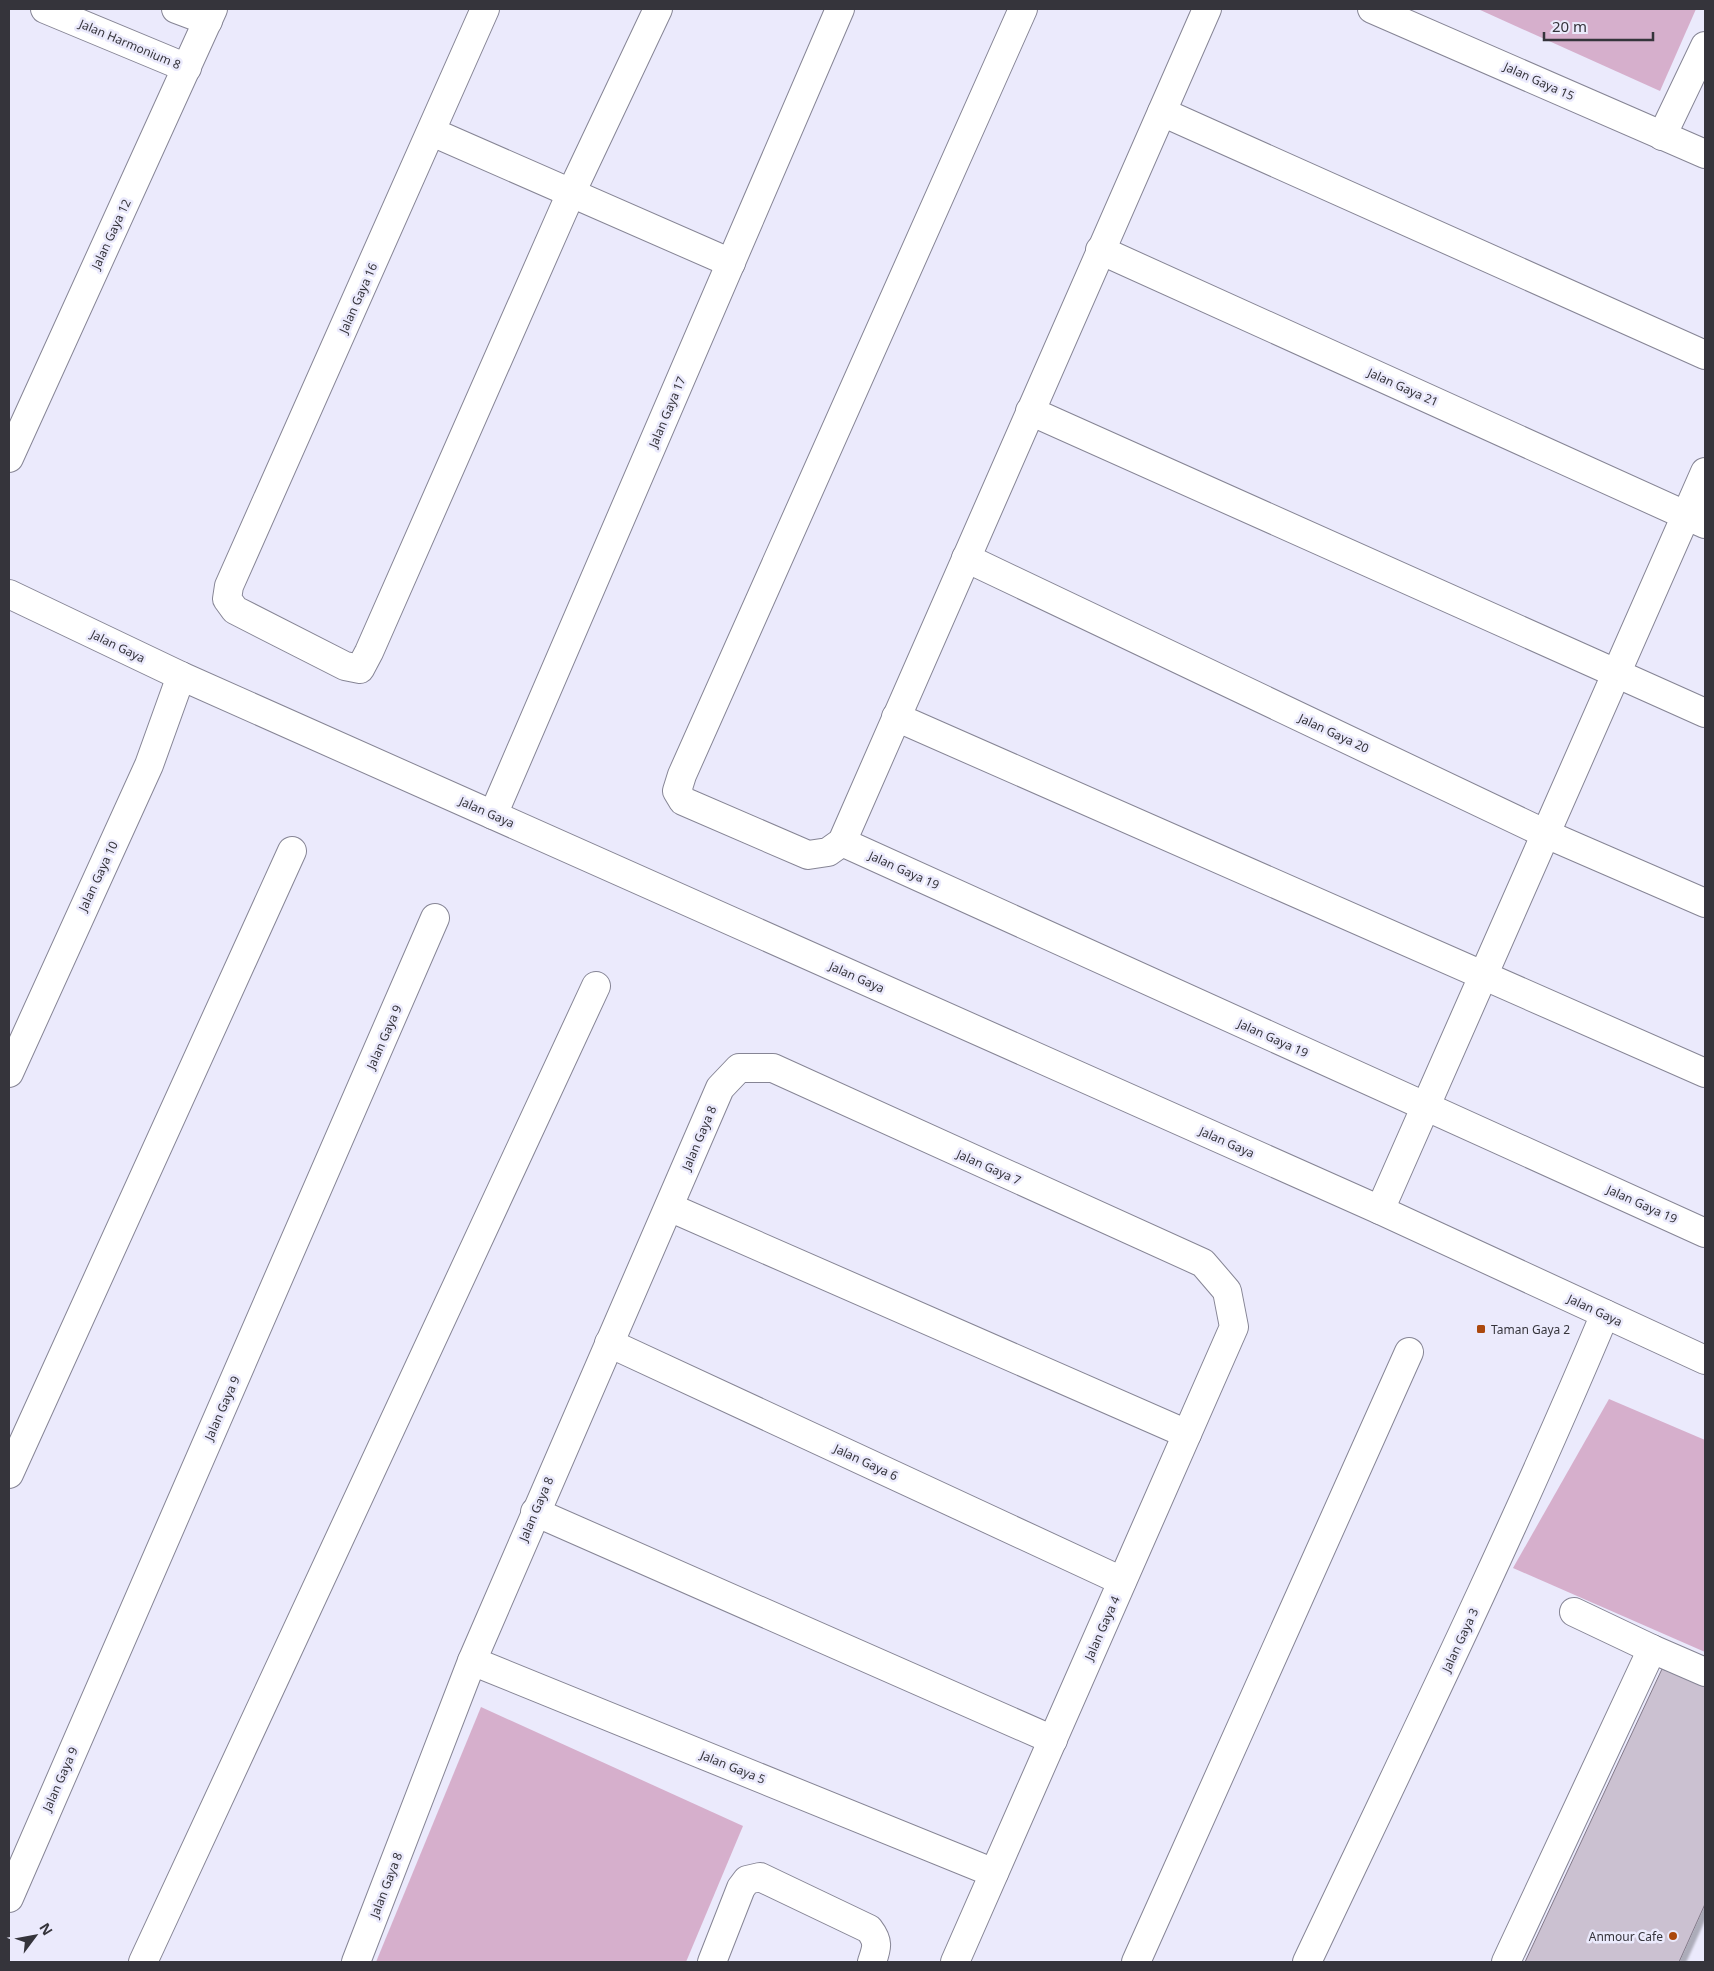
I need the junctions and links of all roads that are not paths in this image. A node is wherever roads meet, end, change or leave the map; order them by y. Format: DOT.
graph roads {
  1 [pos="45,9"];
  2 [pos="176,9"];
  3 [pos="485,9"];
  4 [pos="658,9"];
  5 [pos="840,9"];
  6 [pos="1023,9"];
  7 [pos="1207,9"];
  8 [pos="1372,9"];
  9 [pos="210,15"];
  10 [pos="1705,46"];
  11 [pos="187,68"];
  12 [pos="1162,112"];
  13 [pos="432,132"];
  14 [pos="1662,136"];
  15 [pos="1705,154"];
  16 [pos="571,193"];
  17 [pos="1100,250"];
  18 [pos="731,262"];
  19 [pos="1705,355"];
  20 [pos="1030,411"];
  21 [pos="9,458"];
  22 [pos="1705,472"];
  23 [pos="1696,520"];
  24 [pos="966,558"];
  25 [pos="9,594"];
  26 [pos="1617,673"];
  27 [pos="181,676"];
  28 [pos="1705,713"];
  29 [pos="896,718"];
  30 [pos="493,815"];
  31 [pos="1546,834"];
  32 [pos="842,842"];
  33 [pos="292,851"];
  34 [pos="1705,902"];
  35 [pos="436,918"];
  36 [pos="1483,976"];
  37 [pos="596,986"];
  38 [pos="740,1068"];
  39 [pos="9,1073"];
  40 [pos="1705,1073"];
  41 [pos="1425,1107"];
  42 [pos="669,1207"];
  43 [pos="1380,1210"];
  44 [pos="1705,1233"];
  45 [pos="1227,1291"];
  46 [pos="1605,1314"];
  47 [pos="610,1343"];
  48 [pos="1409,1352"];
  49 [pos="1705,1360"];
  50 [pos="1186,1434"];
  51 [pos="9,1474"];
  52 [pos="535,1512"];
  53 [pos="1122,1581"];
  54 [pos="1574,1612"];
  55 [pos="1652,1650"];
  56 [pos="472,1661"];
  57 [pos="1705,1672"];
  58 [pos="1053,1740"];
  59 [pos="994,1873"];
  60 [pos="9,1898"];
  61 [pos="143,1962"];
  62 [pos="356,1962"];
  63 [pos="712,1962"];
  64 [pos="872,1962"];
  65 [pos="955,1962"];
  66 [pos="1136,1962"];
  67 [pos="1307,1962"];
  68 [pos="1506,1962"];
  1 -- 11 [label="street, Jalan Harmonium 8"];
  2 -- 9 [label="street"];
  3 -- 13 [label="street, Jalan Gaya 16"];
  4 -- 16 [label="street"];
  5 -- 18 [label="street, Jalan Gaya 17"];
  6 -- 32 [label="street"];
  7 -- 12 [label="street"];
  8 -- 14 [label="street, Jalan Gaya 15"];
  9 -- 11 [label="street, Jalan Gaya 12"];
  10 -- 14 [label="street"];
  11 -- 21 [label="street, Jalan Gaya 12"];
  12 -- 17 [label="street"];
  12 -- 19 [label="street"];
  13 -- 16 [label="street"];
  13 -- 16 [label="street, Jalan Gaya 16"];
  14 -- 15 [label="street, Jalan Gaya 15"];
  16 -- 18 [label="street"];
  17 -- 20 [label="street"];
  17 -- 23 [label="street, Jalan Gaya 21"];
  18 -- 30 [label="street, Jalan Gaya 17"];
  20 -- 24 [label="street"];
  20 -- 26 [label="street"];
  22 -- 23 [label="street"];
  23 -- 26 [label="street"];
  24 -- 29 [label="street"];
  24 -- 31 [label="street, Jalan Gaya 20"];
  25 -- 27 [label="street, Jalan Gaya"];
  26 -- 28 [label="street"];
  26 -- 31 [label="street"];
  27 -- 30 [label="street, Jalan Gaya"];
  27 -- 39 [label="street, Jalan Gaya 10"];
  29 -- 32 [label="street"];
  29 -- 36 [label="street"];
  30 -- 43 [label="street, Jalan Gaya"];
  31 -- 34 [label="street, Jalan Gaya 20"];
  31 -- 36 [label="street"];
  32 -- 41 [label="street, Jalan Gaya 19"];
  33 -- 51 [label="street"];
  35 -- 60 [label="street, Jalan Gaya 9"];
  36 -- 40 [label="street"];
  36 -- 41 [label="street"];
  37 -- 61 [label="street"];
  38 -- 42 [label="street, Jalan Gaya 8"];
  38 -- 45 [label="street, Jalan Gaya 7"];
  41 -- 43 [label="street"];
  41 -- 44 [label="street, Jalan Gaya 19"];
  42 -- 47 [label="street, Jalan Gaya 8"];
  42 -- 50 [label="street"];
  43 -- 46 [label="street, Jalan Gaya"];
  45 -- 50 [label="street, Jalan Gaya 4"];
  46 -- 49 [label="street, Jalan Gaya"];
  46 -- 67 [label="street, Jalan Gaya 3"];
  47 -- 52 [label="street, Jalan Gaya 8"];
  47 -- 53 [label="street, Jalan Gaya 6"];
  48 -- 66 [label="street"];
  50 -- 53 [label="street, Jalan Gaya 4"];
  52 -- 56 [label="street, Jalan Gaya 8"];
  52 -- 58 [label="street"];
  53 -- 58 [label="street, Jalan Gaya 4"];
  54 -- 55 [label="street"];
  55 -- 57 [label="street"];
  55 -- 68 [label="street"];
  56 -- 59 [label="street, Jalan Gaya 5"];
  56 -- 62 [label="street, Jalan Gaya 8"];
  58 -- 59 [label="street, Jalan Gaya 4"];
  59 -- 65 [label="street, Jalan Gaya 4"];
  63 -- 64 [label="street"];
}
